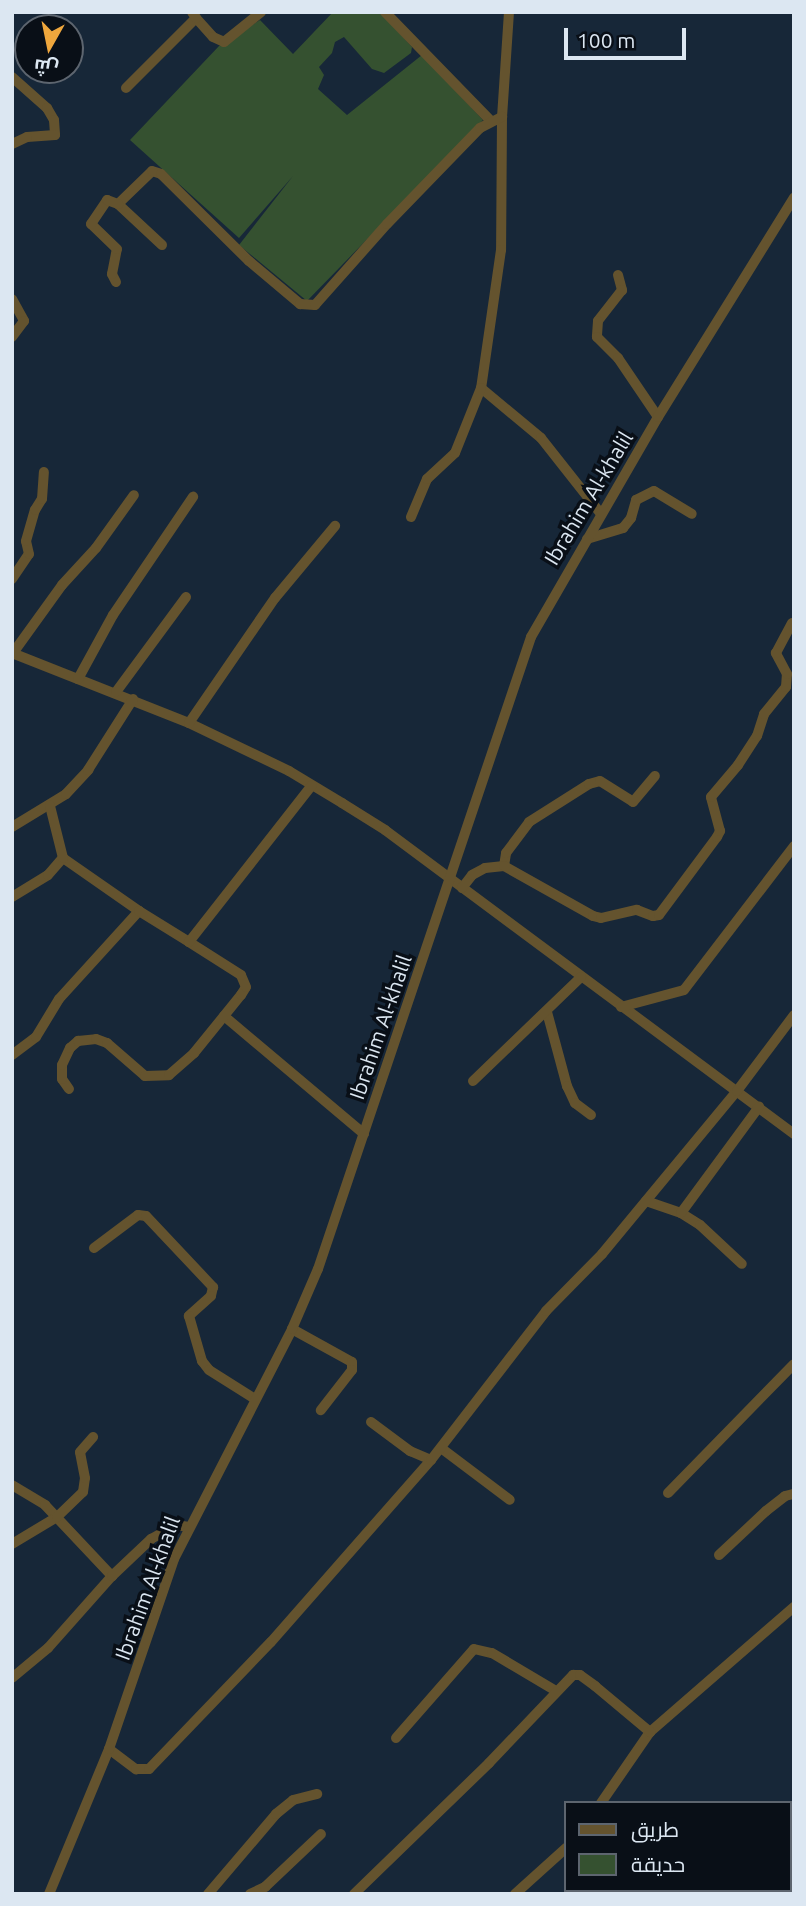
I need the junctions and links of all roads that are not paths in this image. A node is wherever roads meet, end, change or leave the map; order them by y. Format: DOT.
graph roads {
  1 [pos="261,12"];
  2 [pos="385,12"];
  3 [pos="509,12"];
  4 [pos="194,15"];
  5 [pos="12,77"];
  6 [pos="126,88"];
  7 [pos="502,117"];
  8 [pos="491,121"];
  9 [pos="12,144"];
  10 [pos="794,198"];
  11 [pos="118,204"];
  12 [pos="162,245"];
  13 [pos="618,275"];
  14 [pos="116,282"];
  15 [pos="12,299"];
  16 [pos="12,337"];
  17 [pos="481,388"];
  18 [pos="659,417"];
  19 [pos="44,472"];
  20 [pos="134,495"];
  21 [pos="193,497"];
  22 [pos="601,514"];
  23 [pos="692,514"];
  24 [pos="411,517"];
  25 [pos="335,526"];
  26 [pos="586,539"];
  27 [pos="12,579"];
  28 [pos="186,597"];
  29 [pos="792,623"];
  30 [pos="13,653"];
  31 [pos="78,678"];
  32 [pos="117,692"];
  33 [pos="133,699"];
  34 [pos="189,723"];
  35 [pos="655,776"];
  36 [pos="312,785"];
  37 [pos="50,806"];
  38 [pos="12,827"];
  39 [pos="794,846"];
  40 [pos="63,858"];
  41 [pos="504,866"];
  42 [pos="448,877"];
  43 [pos="463,888"];
  44 [pos="12,897"];
  45 [pos="139,911"];
  46 [pos="189,942"];
  47 [pos="580,976"];
  48 [pos="621,1007"];
  49 [pos="547,1012"];
  50 [pos="794,1015"];
  51 [pos="224,1016"];
  52 [pos="12,1055"];
  53 [pos="473,1082"];
  54 [pos="69,1088"];
  55 [pos="737,1091"];
  56 [pos="760,1107"];
  57 [pos="591,1115"];
  58 [pos="364,1134"];
  59 [pos="794,1134"];
  60 [pos="646,1201"];
  61 [pos="681,1213"];
  62 [pos="94,1248"];
  63 [pos="742,1265"];
  64 [pos="292,1329"];
  65 [pos="794,1364"];
  66 [pos="255,1399"];
  67 [pos="321,1410"];
  68 [pos="371,1422"];
  69 [pos="93,1437"];
  70 [pos="441,1448"];
  71 [pos="431,1460"];
  72 [pos="12,1485"];
  73 [pos="668,1493"];
  74 [pos="794,1494"];
  75 [pos="510,1500"];
  76 [pos="57,1517"];
  77 [pos="189,1527"];
  78 [pos="12,1544"];
  79 [pos="719,1555"];
  80 [pos="112,1576"];
  81 [pos="794,1607"];
  82 [pos="12,1678"];
  83 [pos="556,1691"];
  84 [pos="650,1732"];
  85 [pos="396,1738"];
  86 [pos="109,1749"];
  87 [pos="317,1794"];
  88 [pos="602,1801"];
  89 [pos="321,1834"];
  90 [pos="564,1851"];
  91 [pos="212,1892"];
  92 [pos="49,1894"];
  93 [pos="250,1894"];
  94 [pos="354,1894"];
  95 [pos="515,1894"];
  1 -- 4 [label="street"];
  2 -- 8 [label="street"];
  3 -- 7 [label="street"];
  4 -- 6 [label="street"];
  5 -- 9 [label="street"];
  7 -- 8 [label="street"];
  7 -- 17 [label="street"];
  8 -- 11 [label="street"];
  10 -- 18 [label="street, Ibrahim Al-khalil"];
  11 -- 12 [label="street"];
  11 -- 14 [label="street"];
  13 -- 18 [label="street"];
  15 -- 16 [label="street"];
  17 -- 22 [label="street"];
  17 -- 24 [label="street"];
  18 -- 22 [label="street, Ibrahim Al-khalil"];
  19 -- 27 [label="street"];
  20 -- 30 [label="street"];
  21 -- 31 [label="street"];
  22 -- 26 [label="street, Ibrahim Al-khalil"];
  23 -- 26 [label="street"];
  25 -- 34 [label="street"];
  26 -- 42 [label="street, Ibrahim Al-khalil"];
  28 -- 32 [label="street"];
  29 -- 41 [label="street"];
  30 -- 31 [label="street"];
  31 -- 32 [label="street"];
  32 -- 33 [label="street"];
  33 -- 34 [label="street"];
  33 -- 37 [label="street"];
  34 -- 36 [label="street"];
  35 -- 41 [label="street"];
  36 -- 42 [label="street"];
  36 -- 46 [label="street"];
  37 -- 38 [label="street"];
  37 -- 40 [label="street"];
  39 -- 48 [label="street"];
  40 -- 44 [label="street"];
  40 -- 45 [label="street"];
  41 -- 43 [label="street"];
  42 -- 43 [label="street"];
  42 -- 58 [label="street, Ibrahim Al-khalil"];
  43 -- 47 [label="street"];
  45 -- 46 [label="street"];
  45 -- 52 [label="street"];
  46 -- 51 [label="street"];
  47 -- 48 [label="street"];
  47 -- 49 [label="street"];
  48 -- 55 [label="street"];
  49 -- 53 [label="street"];
  49 -- 57 [label="street"];
  50 -- 55 [label="street"];
  51 -- 54 [label="street"];
  51 -- 58 [label="street"];
  55 -- 56 [label="street"];
  55 -- 60 [label="street"];
  56 -- 59 [label="street"];
  56 -- 61 [label="street"];
  58 -- 64 [label="street, Ibrahim Al-khalil"];
  60 -- 61 [label="street"];
  60 -- 70 [label="street"];
  61 -- 63 [label="street"];
  62 -- 66 [label="street"];
  64 -- 66 [label="street, Ibrahim Al-khalil"];
  64 -- 67 [label="street"];
  65 -- 73 [label="street"];
  66 -- 77 [label="street, Ibrahim Al-khalil"];
  68 -- 71 [label="street"];
  69 -- 76 [label="street"];
  70 -- 71 [label="street"];
  70 -- 75 [label="street"];
  71 -- 86 [label="street"];
  72 -- 76 [label="street"];
  74 -- 79 [label="street"];
  76 -- 78 [label="street"];
  76 -- 80 [label="street"];
  77 -- 80 [label="street"];
  77 -- 86 [label="street, Ibrahim Al-khalil"];
  80 -- 82 [label="street"];
  81 -- 84 [label="street"];
  83 -- 84 [label="street"];
  83 -- 85 [label="street"];
  83 -- 94 [label="street"];
  84 -- 88 [label="street"];
  86 -- 92 [label="street, Ibrahim Al-khalil"];
  87 -- 91 [label="street"];
  89 -- 93 [label="street"];
  90 -- 95 [label="street"];
}
